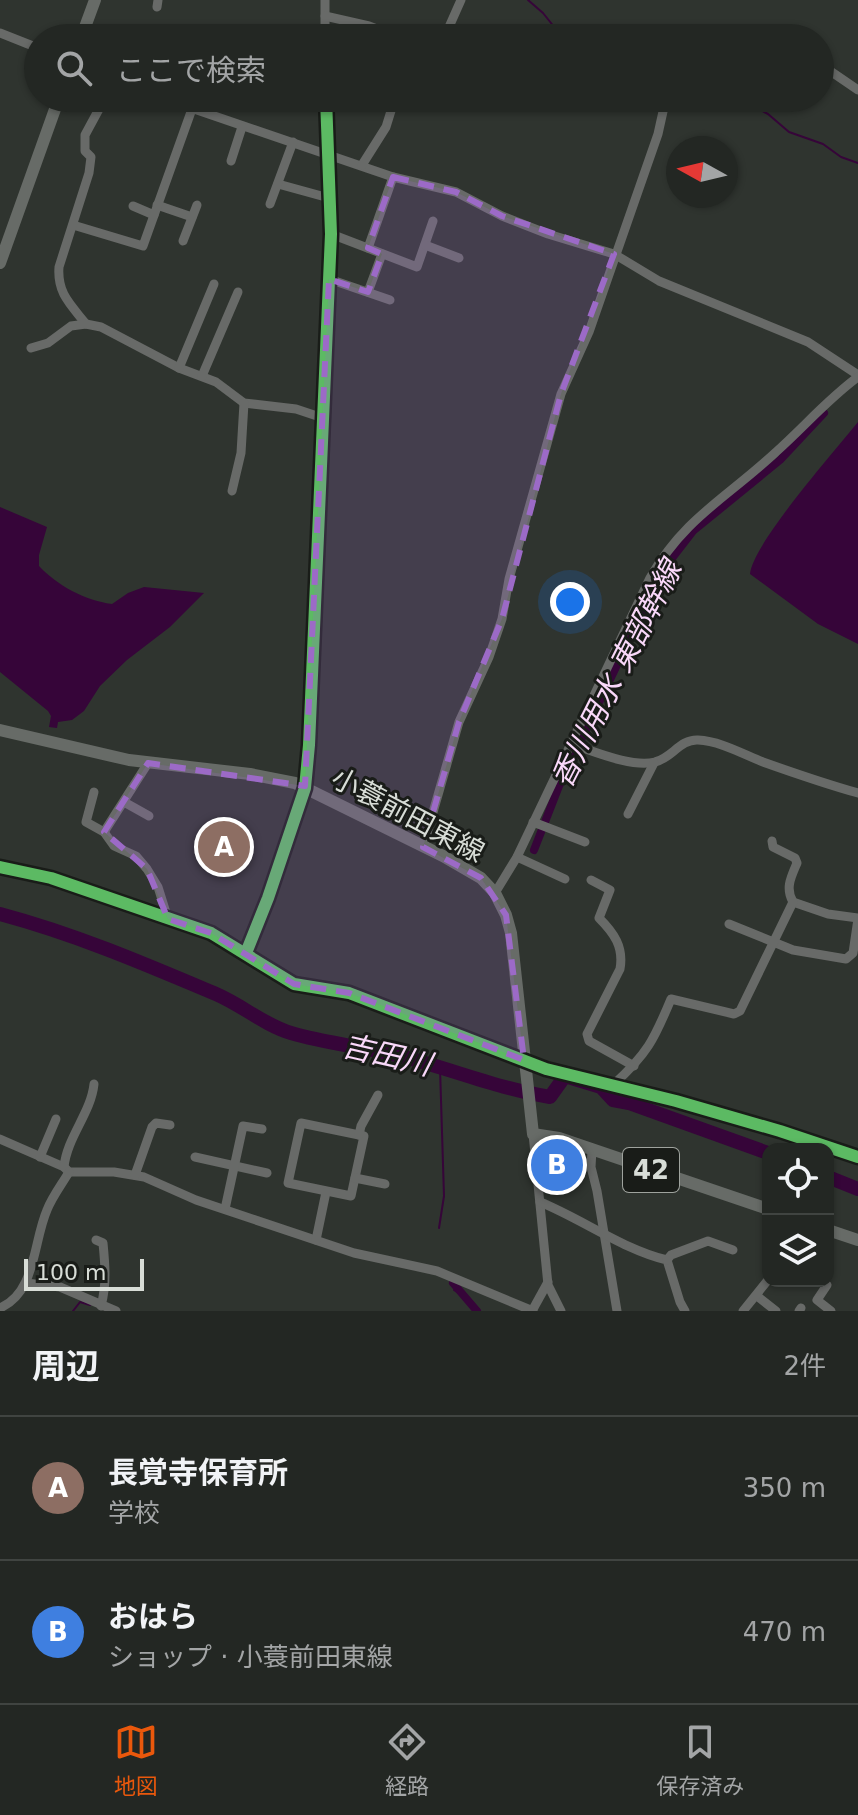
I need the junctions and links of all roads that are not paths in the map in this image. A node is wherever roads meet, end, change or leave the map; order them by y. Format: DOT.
graph roads {
  1 [pos="95,0"];
  2 [pos="325,0"];
  3 [pos="461,0"];
  4 [pos="325,16"];
  5 [pos="86,24"];
  6 [pos="325,24"];
  7 [pos="360,24"];
  8 [pos="450,24"];
  9 [pos="0,33"];
  10 [pos="24,42"];
  11 [pos="834,74"];
  12 [pos="858,90"];
  13 [pos="54,112"];
  14 [pos="97,112"];
  15 [pos="191,112"];
  16 [pos="200,112"];
  17 [pos="326,112"];
  18 [pos="391,112"];
  19 [pos="663,112"];
  20 [pos="242,127"];
  21 [pos="293,142"];
  22 [pos="326,153"];
  23 [pos="231,161"];
  24 [pos="362,165"];
  25 [pos="393,177"];
  26 [pos="278,184"];
  27 [pos="329,198"];
  28 [pos="270,204"];
  29 [pos="197,205"];
  30 [pos="133,206"];
  31 [pos="156,210"];
  32 [pos="192,217"];
  33 [pos="433,221"];
  34 [pos="73,225"];
  35 [pos="331,234"];
  36 [pos="183,241"];
  37 [pos="425,245"];
  38 [pos="368,248"];
  39 [pos="382,254"];
  40 [pos="614,254"];
  41 [pos="459,258"];
  42 [pos="0,263"];
  43 [pos="329,279"];
  44 [pos="214,284"];
  45 [pos="238,292"];
  46 [pos="368,292"];
  47 [pos="390,300"];
  48 [pos="86,324"];
  49 [pos="31,348"];
  50 [pos="179,368"];
  51 [pos="202,376"];
  52 [pos="858,376"];
  53 [pos="244,403"];
  54 [pos="323,418"];
  55 [pos="232,491"];
  56 [pos="0,730"];
  57 [pos="575,745"];
  58 [pos="148,763"];
  59 [pos="654,763"];
  60 [pos="305,788"];
  61 [pos="94,792"];
  62 [pos="858,793"];
  63 [pos="124,802"];
  64 [pos="628,814"];
  65 [pos="149,816"];
  66 [pos="538,824"];
  67 [pos="104,832"];
  68 [pos="772,841"];
  69 [pos="585,842"];
  70 [pos="423,847"];
  71 [pos="517,857"];
  72 [pos="0,867"];
  73 [pos="565,879"];
  74 [pos="591,880"];
  75 [pos="495,893"];
  76 [pos="793,902"];
  77 [pos="858,918"];
  78 [pos="168,919"];
  79 [pos="729,924"];
  80 [pos="775,942"];
  81 [pos="246,953"];
  82 [pos="525,1065"];
  83 [pos="634,1066"];
  84 [pos="94,1084"];
  85 [pos="614,1084"];
  86 [pos="378,1095"];
  87 [pos="56,1119"];
  88 [pos="170,1125"];
  89 [pos="262,1129"];
  90 [pos="533,1134"];
  91 [pos="359,1135"];
  92 [pos="0,1139"];
  93 [pos="592,1150"];
  94 [pos="40,1157"];
  95 [pos="195,1157"];
  96 [pos="858,1157"];
  97 [pos="234,1167"];
  98 [pos="67,1169"];
  99 [pos="267,1173"];
  100 [pos="135,1175"];
  101 [pos="355,1178"];
  102 [pos="385,1184"];
  103 [pos="326,1192"];
  104 [pos="540,1202"];
  105 [pos="762,1207"];
  106 [pos="225,1209"];
  107 [pos="603,1232"];
  108 [pos="834,1232"];
  109 [pos="96,1240"];
  110 [pos="316,1240"];
  111 [pos="858,1240"];
  112 [pos="733,1250"];
  113 [pos="667,1260"];
  114 [pos="548,1282"];
  115 [pos="26,1283"];
  116 [pos="763,1287"];
  117 [pos="826,1287"];
  118 [pos="757,1296"];
  119 [pos="101,1306"];
  120 [pos="0,1308"];
  121 [pos="116,1311"];
  122 [pos="532,1311"];
  123 [pos="561,1311"];
  124 [pos="617,1311"];
  125 [pos="685,1311"];
  126 [pos="743,1311"];
  127 [pos="776,1311"];
  128 [pos="831,1311"];
  1 -- 5 [label="main road"];
  2 -- 4 [label="street"];
  3 -- 8 [label="street"];
  4 -- 6 [label="street"];
  4 -- 7 [label="street"];
  9 -- 10 [label="street"];
  11 -- 12 [label="street"];
  13 -- 42 [label="main road"];
  14 -- 34 [label="street"];
  15 -- 31 [label="street"];
  16 -- 20 [label="street"];
  17 -- 22 [label="street"];
  18 -- 24 [label="street"];
  19 -- 40 [label="street"];
  20 -- 21 [label="street"];
  20 -- 23 [label="street"];
  21 -- 22 [label="street"];
  21 -- 26 [label="street"];
  22 -- 24 [label="street"];
  22 -- 27 [label="street"];
  24 -- 25 [label="street"];
  25 -- 38 [label="street"];
  25 -- 40 [label="street"];
  26 -- 27 [label="street"];
  26 -- 28 [label="street"];
  27 -- 35 [label="street"];
  29 -- 32 [label="street"];
  30 -- 31 [label="street"];
  31 -- 32 [label="street"];
  31 -- 34 [label="street"];
  32 -- 36 [label="street"];
  33 -- 37 [label="street"];
  34 -- 48 [label="street"];
  35 -- 38 [label="street"];
  35 -- 43 [label="street"];
  37 -- 39 [label="street"];
  37 -- 41 [label="street"];
  38 -- 39 [label="street"];
  39 -- 46 [label="street"];
  40 -- 52 [label="street"];
  40 -- 70 [label="street"];
  43 -- 46 [label="street"];
  43 -- 54 [label="street"];
  44 -- 50 [label="street"];
  45 -- 51 [label="street"];
  46 -- 47 [label="street"];
  48 -- 49 [label="street"];
  48 -- 50 [label="street"];
  50 -- 51 [label="street"];
  51 -- 53 [label="street"];
  52 -- 57 [label="street"];
  53 -- 54 [label="street"];
  53 -- 55 [label="street"];
  54 -- 60 [label="street"];
  56 -- 58 [label="main road, 小蓑前田東線"];
  57 -- 59 [label="street"];
  57 -- 66 [label="street"];
  58 -- 60 [label="main road, 小蓑前田東線"];
  58 -- 63 [label="street"];
  59 -- 62 [label="street"];
  59 -- 64 [label="street"];
  60 -- 70 [label="main road, 小蓑前田東線"];
  60 -- 81 [label="street"];
  61 -- 67 [label="street"];
  63 -- 65 [label="street"];
  63 -- 67 [label="street"];
  66 -- 69 [label="street"];
  66 -- 71 [label="street"];
  67 -- 78 [label="street"];
  68 -- 76 [label="street"];
  70 -- 75 [label="main road, 小蓑前田東線"];
  71 -- 73 [label="street"];
  71 -- 75 [label="street"];
  72 -- 78 [label="street"];
  74 -- 83 [label="street"];
  75 -- 82 [label="main road, 小蓑前田東線"];
  76 -- 77 [label="street"];
  76 -- 80 [label="street"];
  77 -- 80 [label="street"];
  78 -- 81 [label="street"];
  79 -- 80 [label="street"];
  80 -- 83 [label="street"];
  81 -- 82 [label="street"];
  82 -- 85 [label="street"];
  82 -- 90 [label="main road, 小蓑前田東線"];
  83 -- 85 [label="street"];
  84 -- 98 [label="street"];
  85 -- 96 [label="street"];
  86 -- 91 [label="street"];
  87 -- 94 [label="street"];
  88 -- 100 [label="street"];
  89 -- 97 [label="street"];
  90 -- 93 [label="main road, 42"];
  90 -- 104 [label="street"];
  91 -- 101 [label="street"];
  91 -- 103 [label="street"];
  92 -- 94 [label="street"];
  93 -- 105 [label="main road, 42"];
  93 -- 107 [label="street"];
  94 -- 98 [label="street"];
  95 -- 97 [label="street"];
  97 -- 99 [label="street"];
  97 -- 106 [label="street"];
  98 -- 100 [label="street"];
  98 -- 115 [label="street"];
  100 -- 106 [label="street"];
  101 -- 102 [label="street"];
  101 -- 103 [label="street"];
  103 -- 110 [label="street"];
  104 -- 107 [label="street"];
  104 -- 114 [label="street"];
  106 -- 110 [label="street"];
  107 -- 113 [label="street"];
  107 -- 124 [label="street"];
  108 -- 111 [label="main road"];
  109 -- 119 [label="street"];
  110 -- 122 [label="street"];
  112 -- 113 [label="street"];
  113 -- 125 [label="street"];
  114 -- 122 [label="street"];
  114 -- 123 [label="street"];
  115 -- 119 [label="street"];
  115 -- 120 [label="street"];
  116 -- 118 [label="street"];
  117 -- 128 [label="street"];
  118 -- 126 [label="street"];
  118 -- 127 [label="street"];
  119 -- 121 [label="street"];
}
